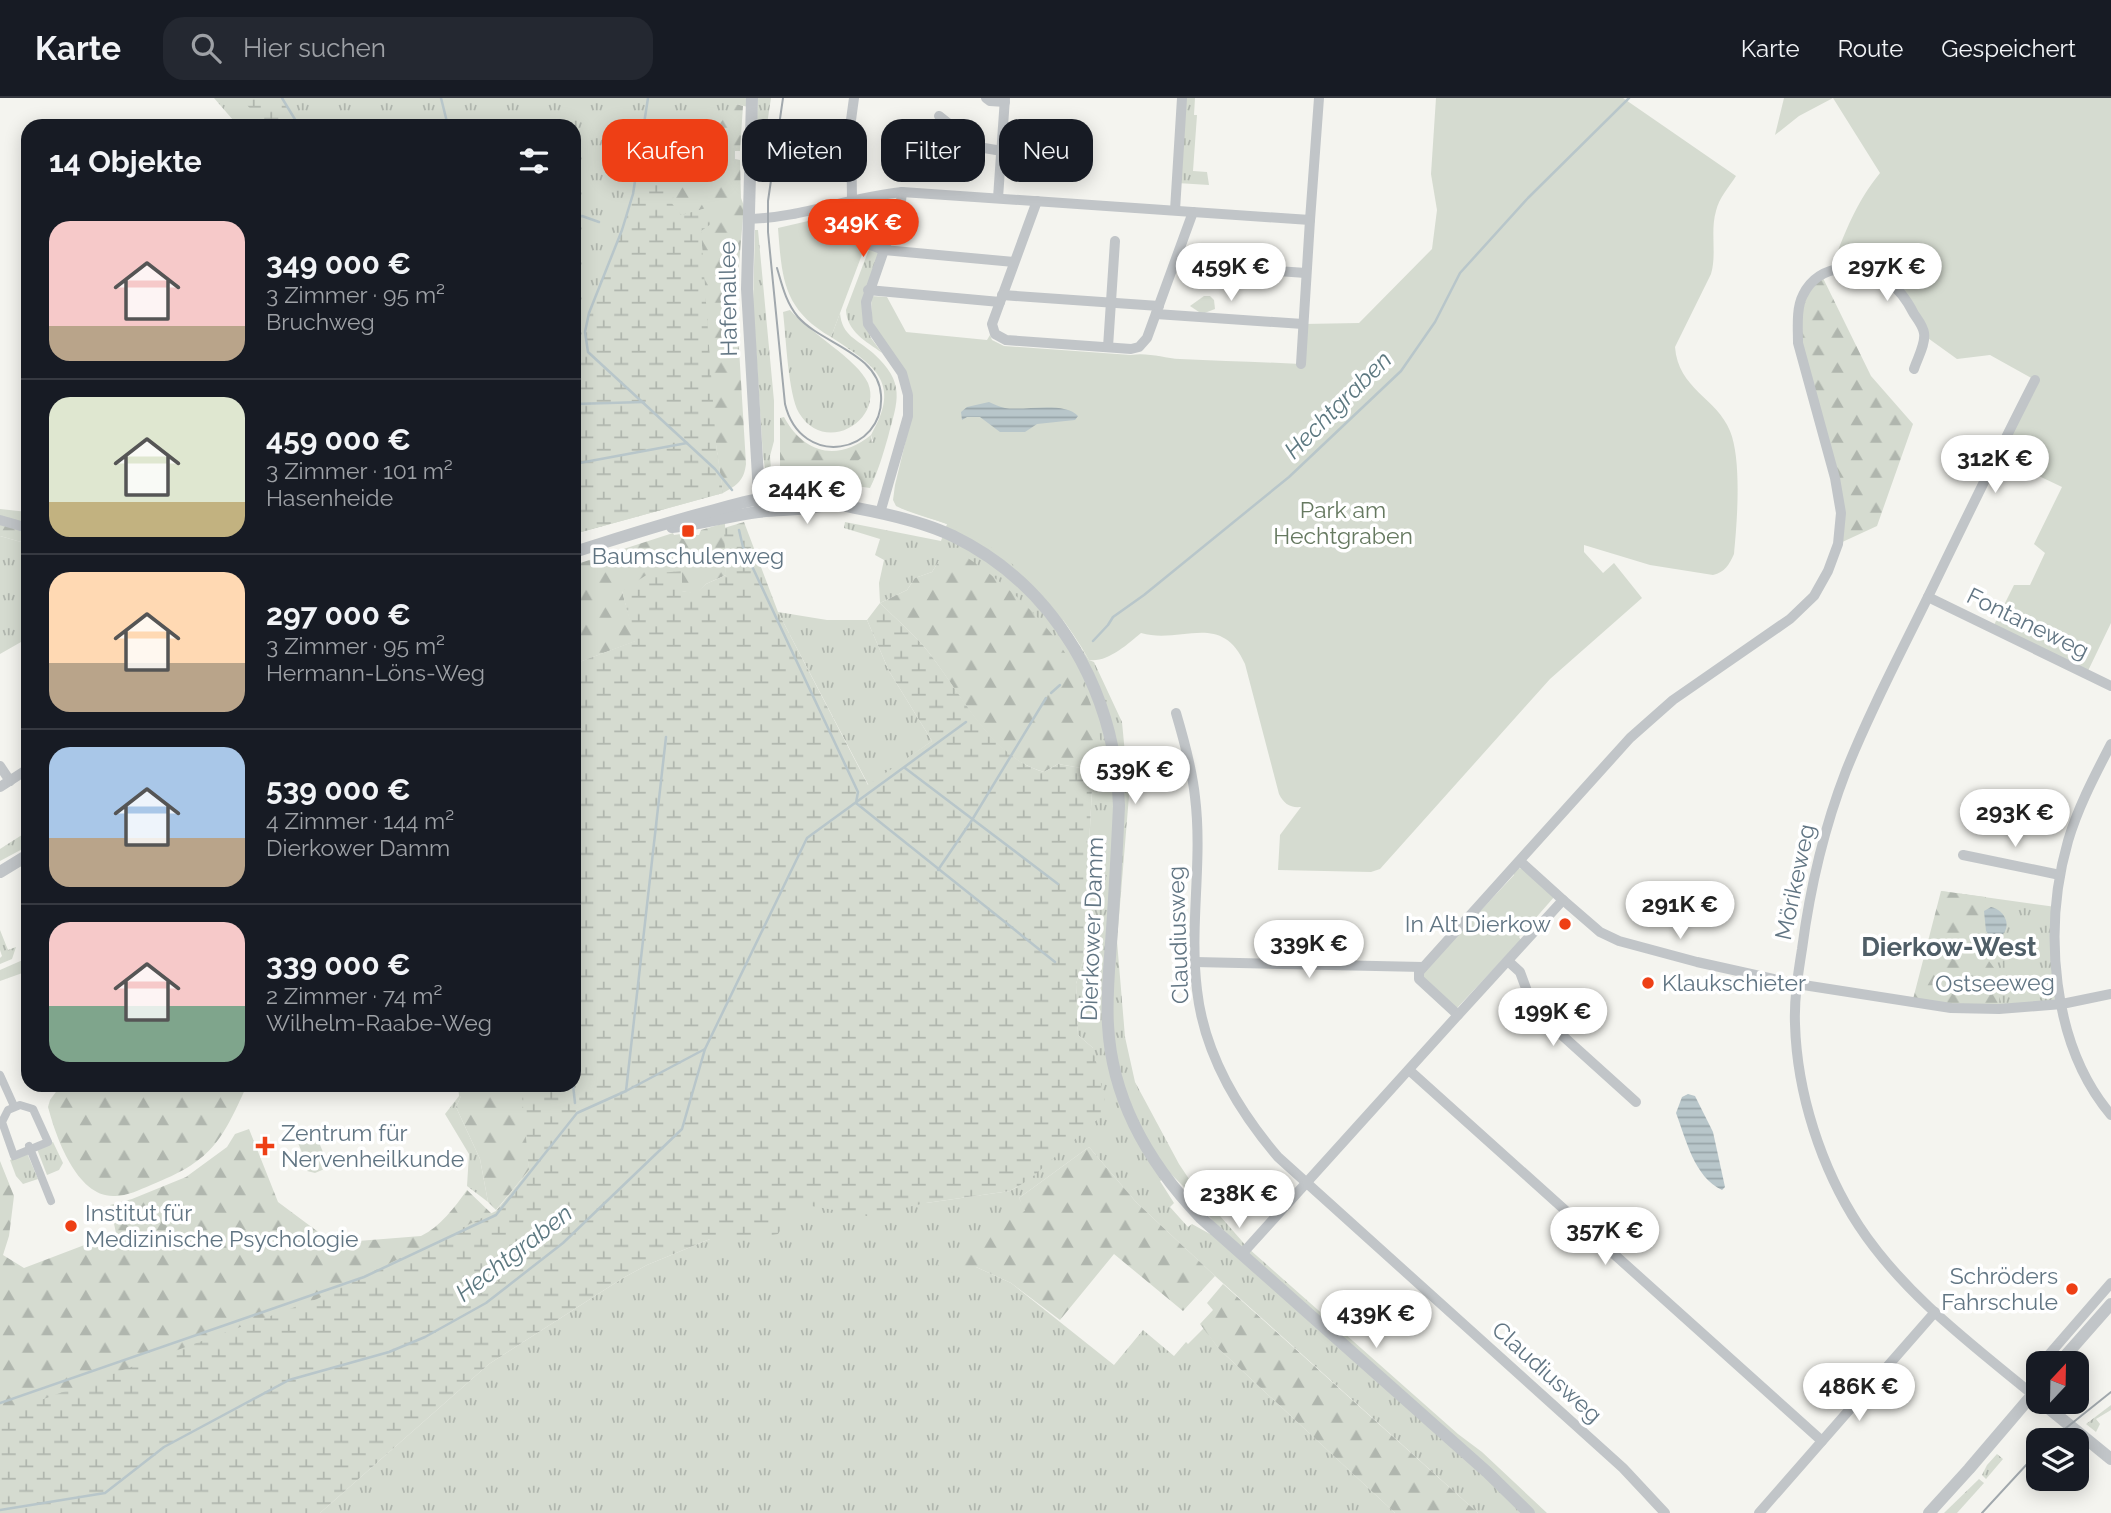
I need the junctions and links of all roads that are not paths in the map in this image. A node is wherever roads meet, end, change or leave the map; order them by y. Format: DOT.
graph roads {
  1 [pos="752,98"];
  2 [pos="854,98"];
  3 [pos="986,98"];
  4 [pos="1182,98"];
  5 [pos="1319,98"];
  6 [pos="1005,100"];
  7 [pos="939,116"];
  8 [pos="1004,119"];
  9 [pos="999,150"];
  10 [pos="1000,182"];
  11 [pos="902,192"];
  12 [pos="999,198"];
  13 [pos="852,200"];
  14 [pos="1037,201"];
  15 [pos="1175,210"];
  16 [pos="1194,212"];
  17 [pos="748,219"];
  18 [pos="1310,220"];
  19 [pos="1115,242"];
  20 [pos="868,244"];
  21 [pos="884,250"];
  22 [pos="1014,262"];
  23 [pos="1223,267"];
  24 [pos="1306,273"];
  25 [pos="868,290"];
  26 [pos="1002,298"];
  27 [pos="1110,303"];
  28 [pos="1157,310"];
  29 [pos="1303,324"];
  30 [pos="1108,347"];
  31 [pos="1301,364"];
  32 [pos="1914,369"];
  33 [pos="2035,380"];
  34 [pos="760,505"];
  35 [pos="880,513"];
  36 [pos="0,520"];
  37 [pos="21,526"];
  38 [pos="581,550"];
  39 [pos="1928,597"];
  40 [pos="2111,686"];
  41 [pos="1176,713"];
  42 [pos="2111,744"];
  43 [pos="0,766"];
  44 [pos="21,774"];
  45 [pos="5,784"];
  46 [pos="1964,855"];
  47 [pos="21,859"];
  48 [pos="1520,861"];
  49 [pos="0,872"];
  50 [pos="2060,875"];
  51 [pos="1563,900"];
  52 [pos="1508,961"];
  53 [pos="1195,962"];
  54 [pos="1423,967"];
  55 [pos="1797,984"];
  56 [pos="2111,994"];
  57 [pos="2062,1004"];
  58 [pos="1458,1016"];
  59 [pos="1409,1070"];
  60 [pos="0,1074"];
  61 [pos="1636,1102"];
  62 [pos="14,1106"];
  63 [pos="2111,1115"];
  64 [pos="29,1148"];
  65 [pos="1307,1184"];
  66 [pos="51,1200"];
  67 [pos="1242,1254"];
  68 [pos="2111,1283"];
  69 [pos="2111,1304"];
  70 [pos="1935,1312"];
  71 [pos="2052,1351"];
  72 [pos="2070,1351"];
  73 [pos="2026,1386"];
  74 [pos="2026,1409"];
  75 [pos="2059,1414"];
  76 [pos="1822,1441"];
  77 [pos="2111,1459"];
  78 [pos="1529,1513"];
  79 [pos="1665,1513"];
  80 [pos="1759,1513"];
  81 [pos="1929,1513"];
  1 -- 17 [label="street, Hafenallee"];
  2 -- 13 [label="street"];
  3 -- 6 [label="street"];
  4 -- 15 [label="street"];
  5 -- 18 [label="street"];
  6 -- 8 [label="street"];
  7 -- 9 [label="street"];
  10 -- 12 [label="street"];
  11 -- 12 [label="street"];
  11 -- 13 [label="street"];
  11 -- 21 [label="street"];
  12 -- 14 [label="street"];
  13 -- 17 [label="street"];
  14 -- 15 [label="street"];
  14 -- 22 [label="street"];
  15 -- 16 [label="street"];
  16 -- 18 [label="street"];
  16 -- 28 [label="street"];
  17 -- 34 [label="street, Hafenallee"];
  18 -- 24 [label="street"];
  19 -- 27 [label="street"];
  20 -- 21 [label="street"];
  21 -- 22 [label="street"];
  21 -- 25 [label="street"];
  22 -- 26 [label="street"];
  23 -- 24 [label="street"];
  24 -- 29 [label="street"];
  25 -- 26 [label="street"];
  25 -- 35 [label="street"];
  26 -- 27 [label="street"];
  26 -- 30 [label="street"];
  27 -- 28 [label="street"];
  27 -- 30 [label="street"];
  28 -- 29 [label="street"];
  28 -- 30 [label="street"];
  29 -- 31 [label="street"];
  32 -- 48 [label="street"];
  33 -- 39 [label="street, Mörikeweg"];
  34 -- 35 [label="street, Dierkower Damm"];
  34 -- 38 [label="street, Dierkower Damm"];
  35 -- 67 [label="street, Dierkower Damm"];
  36 -- 37 [label="street"];
  39 -- 40 [label="street, Fontaneweg"];
  39 -- 55 [label="street, Mörikeweg"];
  41 -- 53 [label="street, Claudiusweg"];
  42 -- 50 [label="street"];
  43 -- 45 [label="street"];
  44 -- 45 [label="street"];
  46 -- 50 [label="street"];
  47 -- 49 [label="street"];
  48 -- 51 [label="street, Ostseeweg"];
  48 -- 54 [label="street"];
  50 -- 57 [label="street"];
  51 -- 52 [label="street"];
  51 -- 55 [label="street, Ostseeweg"];
  52 -- 58 [label="street"];
  52 -- 61 [label="street"];
  53 -- 54 [label="street"];
  53 -- 65 [label="street, Claudiusweg"];
  54 -- 58 [label="street"];
  55 -- 57 [label="street, Ostseeweg"];
  55 -- 70 [label="street, Mörikeweg"];
  56 -- 57 [label="street, Ostseeweg"];
  57 -- 63 [label="street"];
  58 -- 59 [label="street"];
  59 -- 65 [label="street"];
  59 -- 76 [label="street"];
  60 -- 62 [label="street"];
  62 -- 64 [label="street"];
  62 -- 64 [label="street"];
  64 -- 66 [label="street"];
  65 -- 67 [label="street"];
  65 -- 79 [label="street, Claudiusweg"];
  67 -- 78 [label="street, Dierkower Damm"];
  68 -- 71 [label="street"];
  69 -- 72 [label="street"];
  70 -- 73 [label="street, Mörikeweg"];
  70 -- 76 [label="street"];
  74 -- 81 [label="street"];
  75 -- 77 [label="street"];
  76 -- 80 [label="street"];
}
